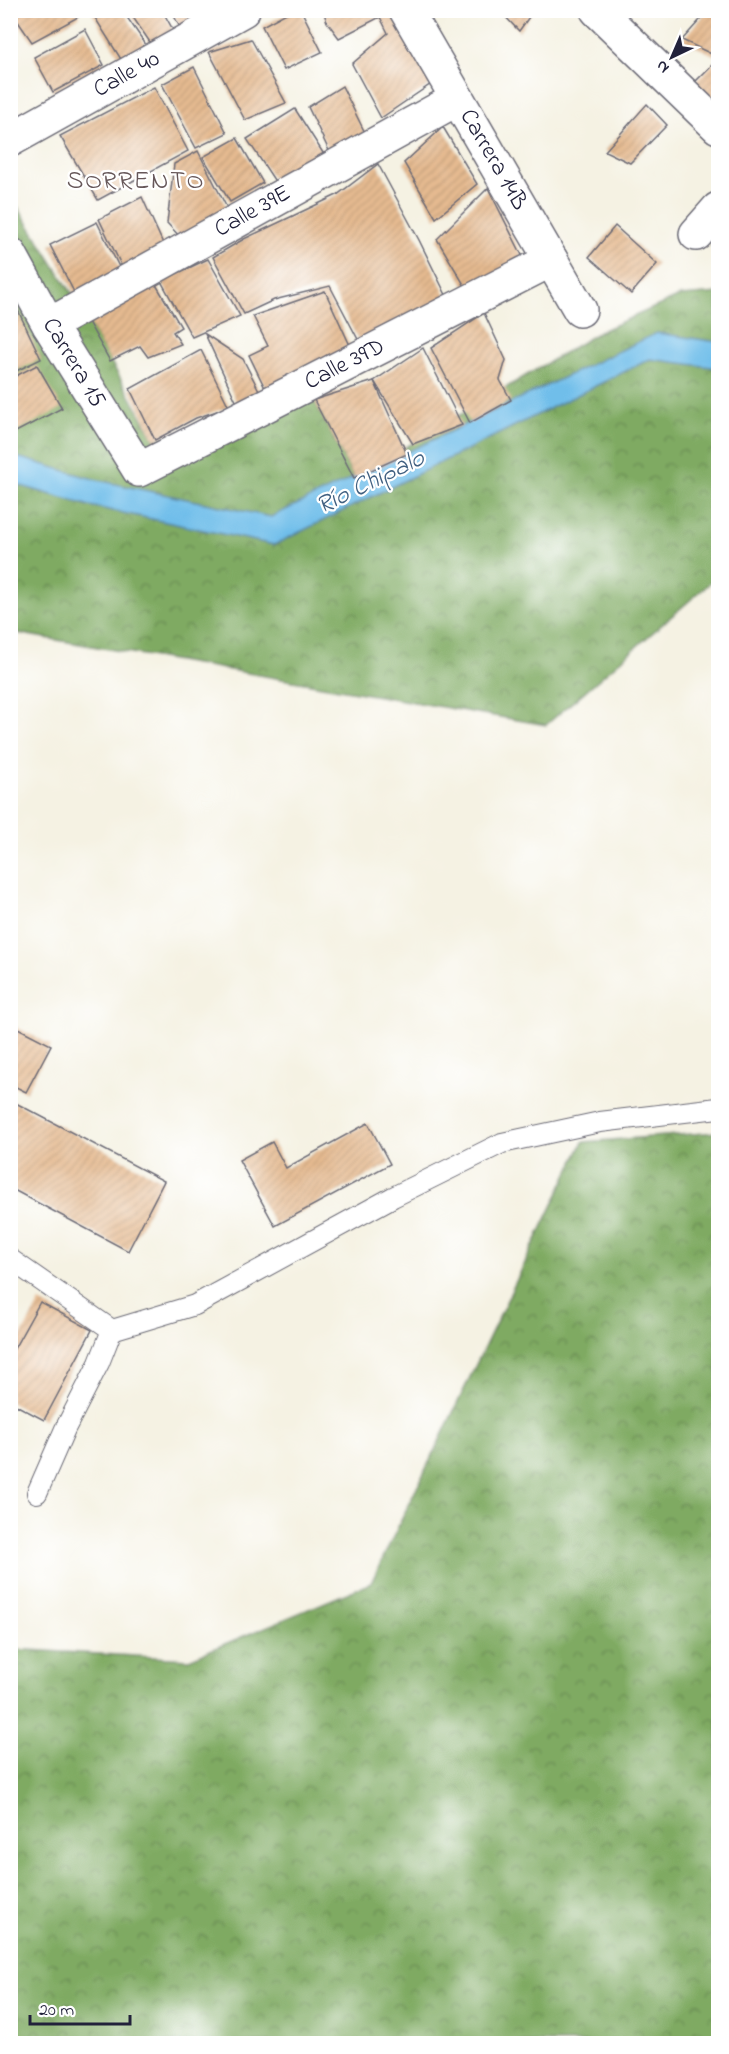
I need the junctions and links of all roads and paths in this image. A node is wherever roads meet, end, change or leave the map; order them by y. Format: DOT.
graph roads {
  1 [pos="243,10"];
  2 [pos="406,10"];
  3 [pos="597,10"];
  4 [pos="457,99"];
  5 [pos="718,127"];
  6 [pos="10,141"];
  7 [pos="718,209"];
  8 [pos="696,234"];
  9 [pos="10,254"];
  10 [pos="551,260"];
  11 [pos="580,310"];
  12 [pos="49,325"];
  13 [pos="139,470"];
  14 [pos="718,1108"];
  15 [pos="10,1259"];
  16 [pos="112,1330"];
  17 [pos="37,1493"];
  1 -- 6 [label="street, Calle 40"];
  2 -- 4 [label="street, Carrera 14B"];
  3 -- 5 [label="street"];
  4 -- 10 [label="street, Carrera 14B"];
  4 -- 12 [label="street, Calle 39E"];
  7 -- 8 [label="street"];
  9 -- 12 [label="street, Carrera 15"];
  10 -- 11 [label="street, Carrera 14B"];
  10 -- 13 [label="street, Calle 39D"];
  12 -- 13 [label="street, Carrera 15"];
  14 -- 16 [label="lane"];
  15 -- 16 [label="lane"];
  16 -- 17 [label="lane"];
}
